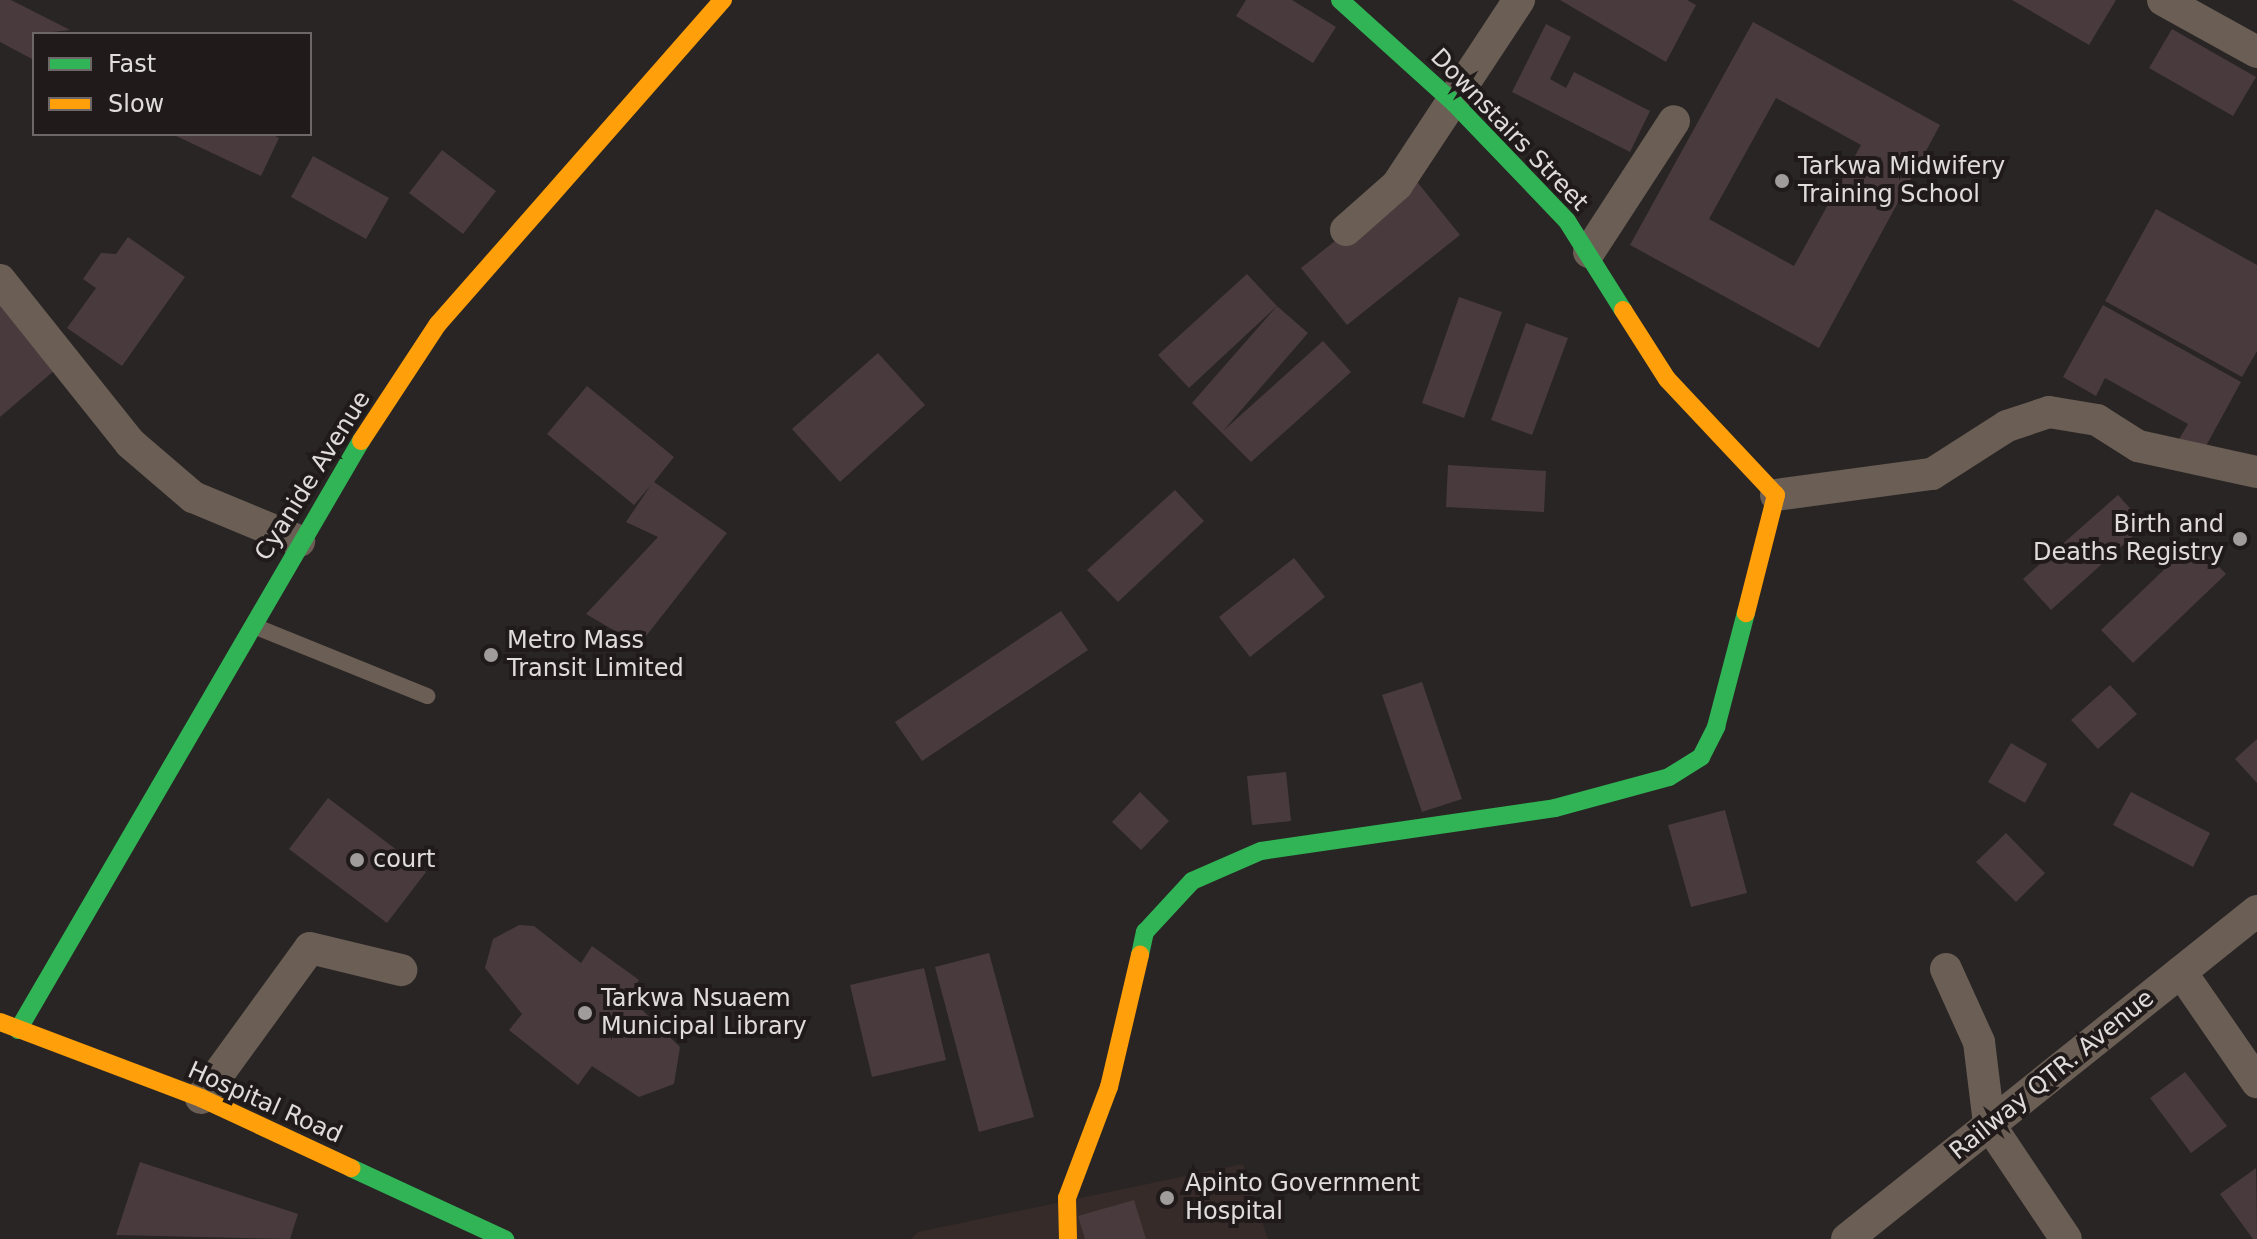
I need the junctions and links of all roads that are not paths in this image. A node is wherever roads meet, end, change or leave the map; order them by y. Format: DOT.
graph roads {
  1 [pos="723,0"];
  2 [pos="1340,0"];
  3 [pos="1519,0"];
  4 [pos="2163,0"];
  5 [pos="2257,52"];
  6 [pos="1454,103"];
  7 [pos="1674,121"];
  8 [pos="1346,230"];
  9 [pos="1589,252"];
  10 [pos="0,280"];
  11 [pos="2256,472"];
  12 [pos="1776,495"];
  13 [pos="299,541"];
  14 [pos="252,625"];
  15 [pos="427,696"];
  16 [pos="2257,911"];
  17 [pos="1946,969"];
  18 [pos="401,970"];
  19 [pos="2181,972"];
  20 [pos="0,1022"];
  21 [pos="18,1030"];
  22 [pos="2257,1082"];
  23 [pos="201,1098"];
  24 [pos="1989,1124"];
  25 [pos="505,1239"];
  26 [pos="1068,1239"];
  27 [pos="1847,1239"];
  28 [pos="2066,1239"];
  1 -- 13 [label="street, Cyanide Avenue"];
  2 -- 6 [label="street, Downstairs Street"];
  3 -- 6 [label="street"];
  4 -- 5 [label="street"];
  6 -- 8 [label="street"];
  6 -- 9 [label="street, Downstairs Street"];
  7 -- 9 [label="street"];
  9 -- 12 [label="street, Downstairs Street"];
  10 -- 13 [label="street"];
  11 -- 12 [label="street"];
  12 -- 26 [label="street"];
  13 -- 14 [label="street, Cyanide Avenue"];
  14 -- 15 [label="lane"];
  14 -- 21 [label="street, Cyanide Avenue"];
  16 -- 19 [label="street, Railway QTR. Avenue"];
  17 -- 24 [label="street"];
  18 -- 23 [label="street"];
  19 -- 22 [label="street"];
  19 -- 24 [label="street, Railway QTR. Avenue"];
  20 -- 21 [label="street, Hospital Road"];
  21 -- 23 [label="street, Hospital Road"];
  23 -- 25 [label="street, Hospital Road"];
  24 -- 27 [label="street, Railway QTR. Avenue"];
  24 -- 28 [label="street"];
}
